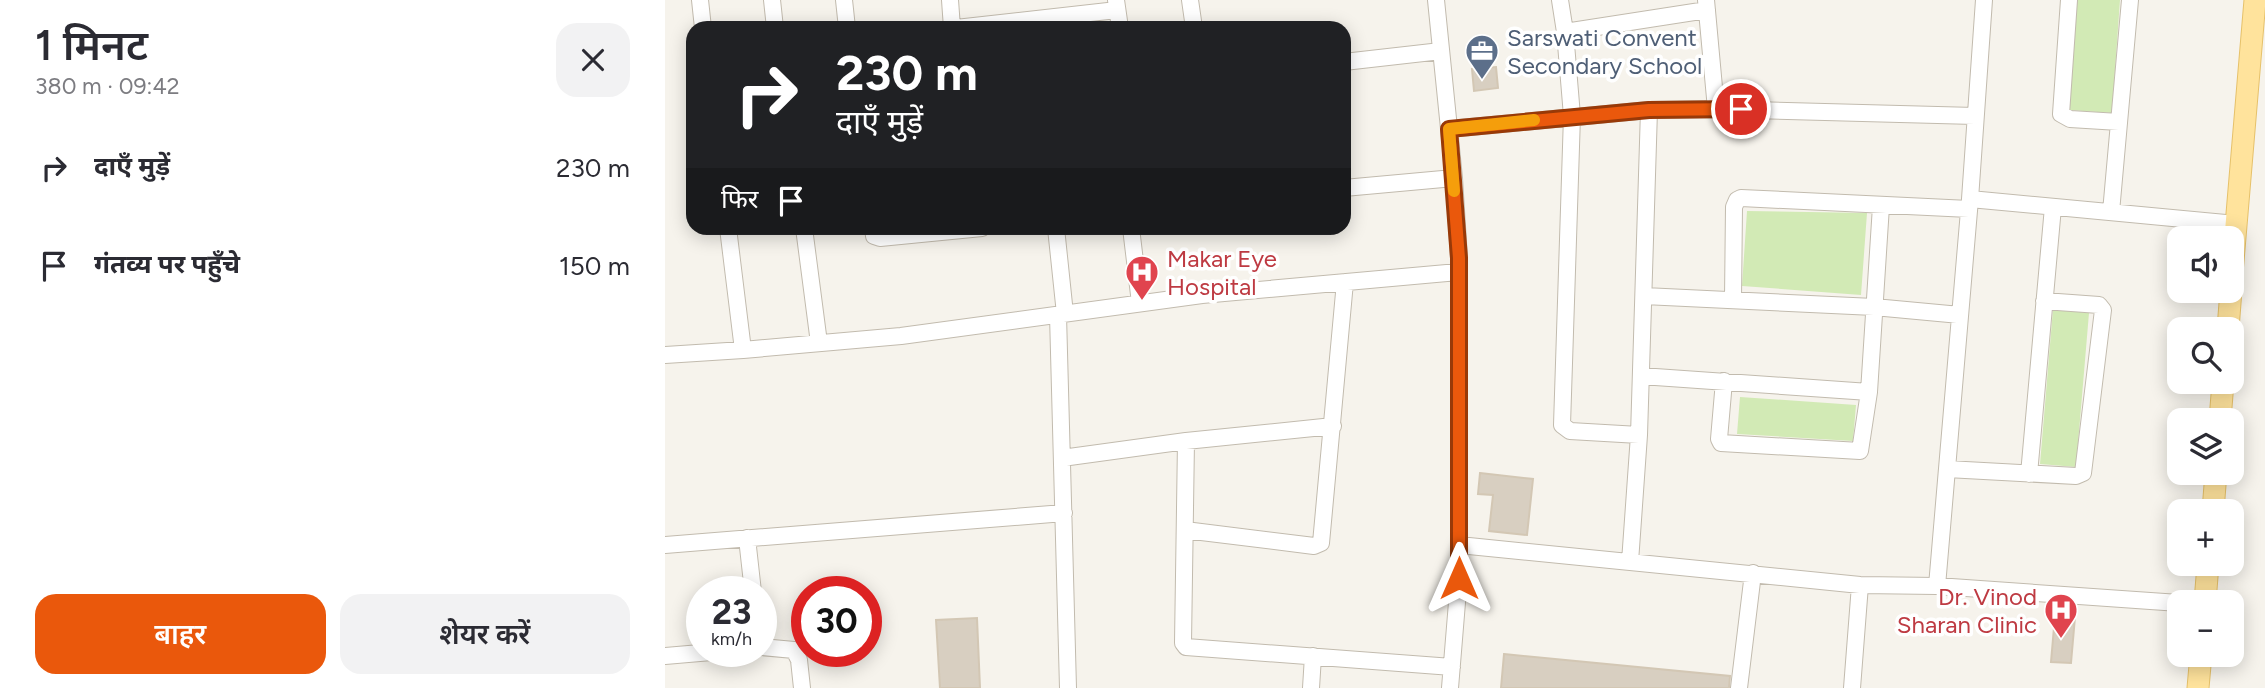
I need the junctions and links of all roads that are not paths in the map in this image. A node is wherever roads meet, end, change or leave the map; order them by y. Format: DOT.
graph roads {
  1 [pos="700,0"];
  2 [pos="772,0"];
  3 [pos="843,0"];
  4 [pos="950,0"];
  5 [pos="1190,0"];
  6 [pos="1436,0"];
  7 [pos="1560,0"];
  8 [pos="1984,0"];
  9 [pos="2069,0"];
  10 [pos="2130,0"];
  11 [pos="2255,0"];
  12 [pos="1117,5"];
  13 [pos="1707,5"];
  14 [pos="702,21"];
  15 [pos="774,21"];
  16 [pos="846,21"];
  17 [pos="953,21"];
  18 [pos="1043,21"];
  19 [pos="1193,21"];
  20 [pos="1565,32"];
  21 [pos="1441,51"];
  22 [pos="1351,61"];
  23 [pos="1716,108"];
  24 [pos="1649,110"];
  25 [pos="1572,116"];
  26 [pos="1975,116"];
  27 [pos="2119,122"];
  28 [pos="1449,129"];
  29 [pos="1454,178"];
  30 [pos="1351,187"];
  31 [pos="1969,204"];
  32 [pos="1881,206"];
  33 [pos="2053,207"];
  34 [pos="2111,212"];
  35 [pos="2236,224"];
  36 [pos="729,235"];
  37 [pos="805,235"];
  38 [pos="874,235"];
  39 [pos="911,235"];
  40 [pos="1056,235"];
  41 [pos="1132,235"];
  42 [pos="1458,272"];
  43 [pos="1345,282"];
  44 [pos="1644,296"];
  45 [pos="1733,299"];
  46 [pos="2044,301"];
  47 [pos="1140,303"];
  48 [pos="1874,307"];
  49 [pos="1062,314"];
  50 [pos="1960,316"];
  51 [pos="819,343"];
  52 [pos="743,351"];
  53 [pos="665,355"];
  54 [pos="1641,376"];
  55 [pos="1724,381"];
  56 [pos="1868,392"];
  57 [pos="1333,426"];
  58 [pos="1639,435"];
  59 [pos="1186,441"];
  60 [pos="1062,458"];
  61 [pos="1947,469"];
  62 [pos="2029,474"];
  63 [pos="1064,513"];
  64 [pos="1185,530"];
  65 [pos="747,538"];
  66 [pos="665,545"];
  67 [pos="1459,545"];
  68 [pos="1630,562"];
  69 [pos="1753,573"];
  70 [pos="751,576"];
  71 [pos="1860,585"];
  72 [pos="1937,586"];
  73 [pos="2167,602"];
  74 [pos="777,649"];
  75 [pos="686,654"];
  76 [pos="665,656"];
  77 [pos="1313,656"];
  78 [pos="1452,667"];
  79 [pos="2200,667"];
  80 [pos="802,688"];
  81 [pos="1068,688"];
  82 [pos="1311,688"];
  83 [pos="1450,688"];
  84 [pos="1739,688"];
  85 [pos="1852,688"];
  86 [pos="2198,688"];
  1 -- 14 [label="street"];
  2 -- 15 [label="street"];
  3 -- 16 [label="street"];
  4 -- 17 [label="street"];
  5 -- 19 [label="street"];
  6 -- 21 [label="street"];
  7 -- 20 [label="street"];
  8 -- 26 [label="street"];
  9 -- 27 [label="street"];
  10 -- 27 [label="street"];
  11 -- 35 [label="main road"];
  12 -- 18 [label="street"];
  13 -- 20 [label="street"];
  13 -- 23 [label="street"];
  20 -- 25 [label="street"];
  21 -- 22 [label="street"];
  21 -- 28 [label="street"];
  23 -- 24 [label="street"];
  23 -- 26 [label="street"];
  24 -- 25 [label="street"];
  24 -- 44 [label="street"];
  25 -- 28 [label="street"];
  25 -- 58 [label="street"];
  26 -- 31 [label="street"];
  27 -- 34 [label="street"];
  28 -- 29 [label="street"];
  29 -- 30 [label="street"];
  29 -- 42 [label="street"];
  31 -- 32 [label="street"];
  31 -- 33 [label="street"];
  31 -- 50 [label="street"];
  32 -- 45 [label="street"];
  32 -- 48 [label="street"];
  33 -- 34 [label="street"];
  33 -- 46 [label="street"];
  34 -- 35 [label="street"];
  36 -- 52 [label="street"];
  37 -- 51 [label="street"];
  38 -- 39 [label="street"];
  40 -- 49 [label="street"];
  41 -- 47 [label="street"];
  42 -- 43 [label="street"];
  42 -- 67 [label="street"];
  43 -- 47 [label="street"];
  43 -- 57 [label="street"];
  44 -- 45 [label="street"];
  44 -- 54 [label="street"];
  45 -- 48 [label="street"];
  46 -- 62 [label="street"];
  46 -- 62 [label="street"];
  47 -- 49 [label="street"];
  48 -- 50 [label="street"];
  48 -- 56 [label="street"];
  49 -- 51 [label="street"];
  49 -- 60 [label="street"];
  50 -- 61 [label="street"];
  51 -- 52 [label="street"];
  52 -- 53 [label="street"];
  54 -- 55 [label="street"];
  54 -- 58 [label="street"];
  55 -- 56 [label="street"];
  55 -- 56 [label="street"];
  57 -- 59 [label="street"];
  57 -- 64 [label="street"];
  58 -- 68 [label="street"];
  59 -- 60 [label="street"];
  59 -- 64 [label="street"];
  60 -- 63 [label="street"];
  61 -- 62 [label="street"];
  61 -- 72 [label="street"];
  63 -- 65 [label="street"];
  63 -- 81 [label="street"];
  64 -- 77 [label="street"];
  65 -- 66 [label="street"];
  65 -- 70 [label="street"];
  67 -- 68 [label="street"];
  67 -- 78 [label="street"];
  68 -- 69 [label="street"];
  69 -- 71 [label="street"];
  69 -- 84 [label="street"];
  71 -- 72 [label="street"];
  71 -- 85 [label="street"];
  72 -- 73 [label="street"];
  74 -- 80 [label="street"];
  75 -- 76 [label="street"];
  77 -- 78 [label="street"];
  77 -- 82 [label="street"];
  78 -- 83 [label="street"];
  79 -- 86 [label="main road"];
}
